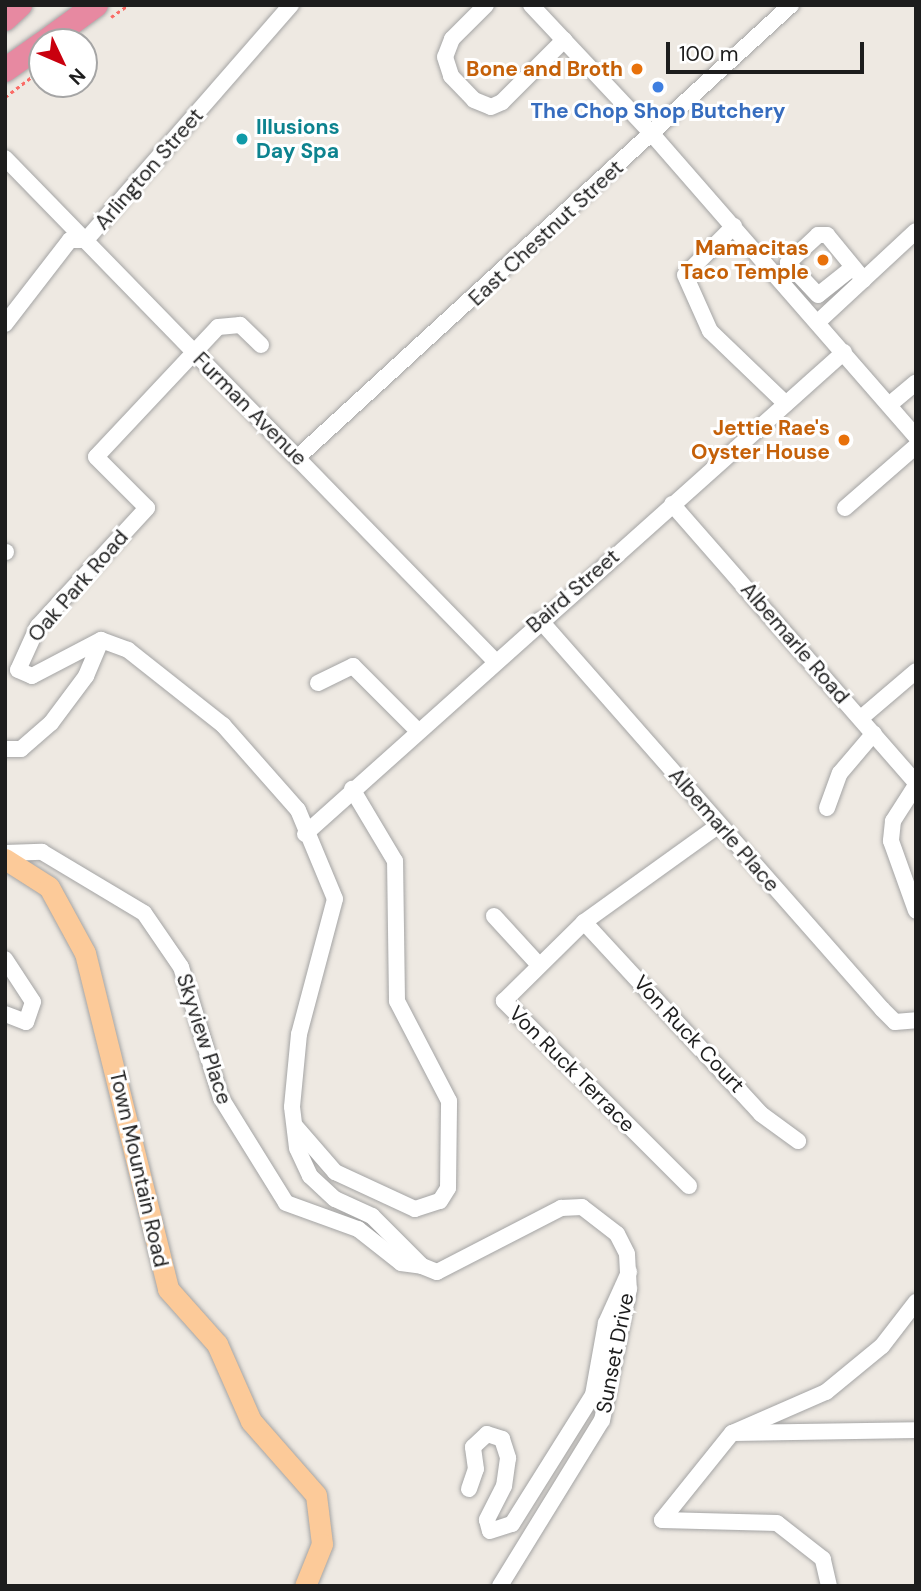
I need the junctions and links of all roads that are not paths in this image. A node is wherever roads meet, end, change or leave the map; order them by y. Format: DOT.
graph roads {
  1 [pos="20,5"];
  2 [pos="96,5"];
  3 [pos="291,5"];
  4 [pos="486,5"];
  5 [pos="531,5"];
  6 [pos="791,5"];
  7 [pos="5,19"];
  8 [pos="65,28"];
  9 [pos="564,40"];
  10 [pos="28,54"];
  11 [pos="5,70"];
  12 [pos="652,134"];
  13 [pos="5,158"];
  14 [pos="734,226"];
  15 [pos="916,231"];
  16 [pos="86,240"];
  17 [pos="852,268"];
  18 [pos="787,273"];
  19 [pos="864,280"];
  20 [pos="825,299"];
  21 [pos="805,306"];
  22 [pos="819,321"];
  23 [pos="5,324"];
  24 [pos="261,345"];
  25 [pos="194,352"];
  26 [pos="844,352"];
  27 [pos="916,382"];
  28 [pos="786,404"];
  29 [pos="889,405"];
  30 [pos="916,437"];
  31 [pos="916,446"];
  32 [pos="298,457"];
  33 [pos="672,504"];
  34 [pos="845,508"];
  35 [pos="541,620"];
  36 [pos="101,640"];
  37 [pos="495,662"];
  38 [pos="916,671"];
  39 [pos="318,683"];
  40 [pos="861,718"];
  41 [pos="418,731"];
  42 [pos="874,733"];
  43 [pos="5,749"];
  44 [pos="916,784"];
  45 [pos="352,789"];
  46 [pos="827,808"];
  47 [pos="719,825"];
  48 [pos="305,834"];
  49 [pos="5,853"];
  50 [pos="5,859"];
  51 [pos="5,870"];
  52 [pos="28,870"];
  53 [pos="916,911"];
  54 [pos="494,916"];
  55 [pos="584,922"];
  56 [pos="5,959"];
  57 [pos="538,964"];
  58 [pos="5,1014"];
  59 [pos="916,1020"];
  60 [pos="295,1125"];
  61 [pos="798,1141"];
  62 [pos="689,1186"];
  63 [pos="422,1266"];
  64 [pos="629,1272"];
  65 [pos="913,1310"];
  66 [pos="916,1430"];
  67 [pos="732,1433"];
  68 [pos="469,1489"];
  69 [pos="305,1586"];
  70 [pos="500,1586"];
  71 [pos="829,1586"];
  1 -- 7 [label="highway"];
  2 -- 8 [label="highway"];
  3 -- 16 [label="street, Arlington Street"];
  4 -- 9 [label="street"];
  5 -- 9 [label="street"];
  6 -- 12 [label="street, East Chestnut Street"];
  9 -- 12 [label="street"];
  10 -- 11 [label="highway"];
  12 -- 14 [label="street"];
  12 -- 32 [label="street, East Chestnut Street"];
  13 -- 16 [label="street, Furman Avenue"];
  14 -- 18 [label="street"];
  14 -- 28 [label="street"];
  15 -- 19 [label="street"];
  16 -- 23 [label="street, Arlington Street"];
  16 -- 25 [label="street, Furman Avenue"];
  17 -- 18 [label="street"];
  17 -- 19 [label="street"];
  17 -- 20 [label="street"];
  18 -- 20 [label="street"];
  18 -- 21 [label="street"];
  19 -- 20 [label="street"];
  20 -- 21 [label="street"];
  20 -- 22 [label="street"];
  21 -- 22 [label="street"];
  22 -- 26 [label="street"];
  24 -- 25 [label="street"];
  25 -- 32 [label="street, Furman Avenue"];
  25 -- 36 [label="street, Oak Park Road"];
  26 -- 28 [label="street, Baird Street"];
  26 -- 29 [label="street"];
  27 -- 29 [label="street"];
  28 -- 33 [label="street, Baird Street"];
  29 -- 30 [label="street"];
  31 -- 34 [label="street"];
  32 -- 37 [label="street, Furman Avenue"];
  33 -- 35 [label="street, Baird Street"];
  33 -- 40 [label="street, Albemarle Road"];
  35 -- 37 [label="street, Baird Street"];
  35 -- 47 [label="street, Albemarle Place"];
  36 -- 43 [label="street"];
  36 -- 48 [label="street"];
  37 -- 41 [label="street, Baird Street"];
  38 -- 40 [label="street"];
  39 -- 41 [label="street"];
  40 -- 42 [label="street, Albemarle Road"];
  41 -- 45 [label="street, Baird Street"];
  42 -- 44 [label="street, Albemarle Road"];
  42 -- 46 [label="street"];
  44 -- 53 [label="street"];
  45 -- 48 [label="street, Baird Street"];
  45 -- 60 [label="street"];
  47 -- 55 [label="street, Von Ruck Terrace"];
  47 -- 59 [label="street, Albemarle Place"];
  48 -- 60 [label="street"];
  49 -- 63 [label="street, Skyview Place"];
  50 -- 52 [label="main road, Town Mountain Road"];
  51 -- 52 [label="street"];
  52 -- 69 [label="main road, Town Mountain Road"];
  54 -- 57 [label="street"];
  55 -- 57 [label="street, Von Ruck Terrace"];
  55 -- 61 [label="street, Von Ruck Court"];
  56 -- 58 [label="street"];
  57 -- 62 [label="street, Von Ruck Terrace"];
  60 -- 63 [label="street"];
  63 -- 64 [label="street, Sunset Drive"];
  64 -- 68 [label="street"];
  64 -- 70 [label="street, Sunset Drive"];
  65 -- 67 [label="street"];
  66 -- 67 [label="street"];
  67 -- 71 [label="street"];
}
